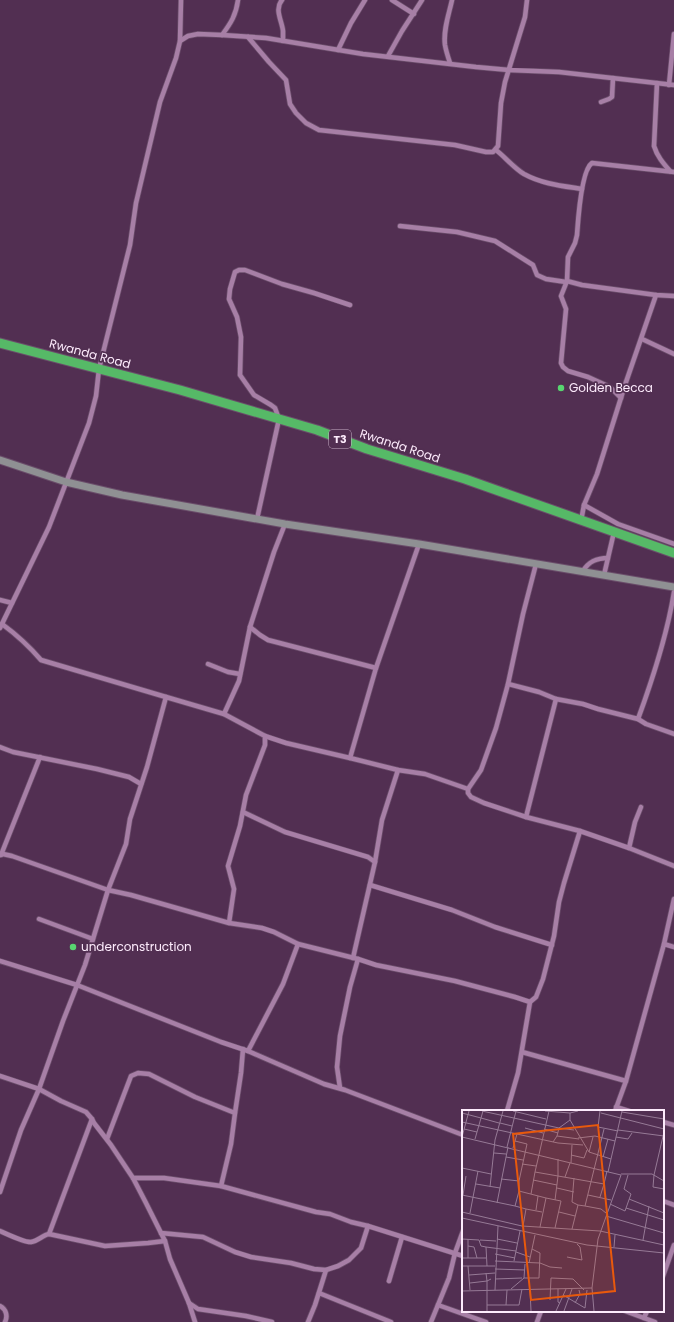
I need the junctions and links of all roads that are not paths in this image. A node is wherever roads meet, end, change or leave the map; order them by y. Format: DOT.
graph roads {
  1 [pos="181,0"];
  2 [pos="238,0"];
  3 [pos="282,0"];
  4 [pos="365,0"];
  5 [pos="392,0"];
  6 [pos="422,0"];
  7 [pos="452,0"];
  8 [pos="528,0"];
  9 [pos="414,14"];
  10 [pos="222,34"];
  11 [pos="674,34"];
  12 [pos="248,37"];
  13 [pos="180,41"];
  14 [pos="283,41"];
  15 [pos="338,50"];
  16 [pos="388,56"];
  17 [pos="450,63"];
  18 [pos="509,70"];
  19 [pos="613,78"];
  20 [pos="657,83"];
  21 [pos="672,85"];
  22 [pos="601,102"];
  23 [pos="496,150"];
  24 [pos="672,172"];
  25 [pos="582,189"];
  26 [pos="400,226"];
  27 [pos="567,282"];
  28 [pos="656,295"];
  29 [pos="674,296"];
  30 [pos="350,305"];
  31 [pos="642,339"];
  32 [pos="0,343"];
  33 [pos="674,354"];
  34 [pos="99,369"];
  35 [pos="621,398"];
  36 [pos="279,419"];
  37 [pos="0,460"];
  38 [pos="66,482"];
  39 [pos="584,505"];
  40 [pos="257,519"];
  41 [pos="581,521"];
  42 [pos="285,524"];
  43 [pos="614,532"];
  44 [pos="419,544"];
  45 [pos="674,544"];
  46 [pos="674,553"];
  47 [pos="608,558"];
  48 [pos="536,564"];
  49 [pos="583,571"];
  50 [pos="604,575"];
  51 [pos="674,587"];
  52 [pos="674,592"];
  53 [pos="0,600"];
  54 [pos="12,603"];
  55 [pos="1,626"];
  56 [pos="250,627"];
  57 [pos="208,664"];
  58 [pos="376,668"];
  59 [pos="240,674"];
  60 [pos="508,684"];
  61 [pos="166,697"];
  62 [pos="556,699"];
  63 [pos="224,714"];
  64 [pos="638,719"];
  65 [pos="674,734"];
  66 [pos="265,736"];
  67 [pos="0,747"];
  68 [pos="40,757"];
  69 [pos="350,758"];
  70 [pos="398,770"];
  71 [pos="142,784"];
  72 [pos="468,789"];
  73 [pos="641,807"];
  74 [pos="243,812"];
  75 [pos="526,817"];
  76 [pos="580,831"];
  77 [pos="629,848"];
  78 [pos="0,855"];
  79 [pos="375,862"];
  80 [pos="674,866"];
  81 [pos="370,885"];
  82 [pos="108,890"];
  83 [pos="674,899"];
  84 [pos="39,919"];
  85 [pos="229,922"];
  86 [pos="93,939"];
  87 [pos="298,944"];
  88 [pos="552,944"];
  89 [pos="664,944"];
  90 [pos="674,947"];
  91 [pos="356,958"];
  92 [pos="0,961"];
  93 [pos="77,985"];
  94 [pos="530,1002"];
  95 [pos="243,1049"];
  96 [pos="248,1051"];
  97 [pos="522,1052"];
  98 [pos="0,1076"];
  99 [pos="626,1081"];
  100 [pos="340,1088"];
  101 [pos="40,1089"];
  102 [pos="616,1109"];
  103 [pos="507,1110"];
  104 [pos="234,1113"];
  105 [pos="92,1119"];
  106 [pos="664,1122"];
  107 [pos="674,1125"];
  108 [pos="462,1135"];
  109 [pos="107,1139"];
  110 [pos="133,1178"];
  111 [pos="220,1186"];
  112 [pos="0,1192"];
  113 [pos="664,1201"];
  114 [pos="674,1205"];
  115 [pos="368,1226"];
  116 [pos="0,1231"];
  117 [pos="161,1233"];
  118 [pos="49,1234"];
  119 [pos="462,1234"];
  120 [pos="402,1237"];
  121 [pos="165,1240"];
  122 [pos="674,1245"];
  123 [pos="455,1253"];
  124 [pos="462,1256"];
  125 [pos="665,1265"];
  126 [pos="326,1270"];
  127 [pos="389,1282"];
  128 [pos="319,1293"];
  129 [pos="189,1303"];
  130 [pos="438,1305"];
  131 [pos="0,1306"];
  132 [pos="541,1312"];
  133 [pos="627,1312"];
  134 [pos="647,1312"];
  135 [pos="644,1318"];
  136 [pos="5,1322"];
  137 [pos="195,1322"];
  138 [pos="272,1322"];
  139 [pos="308,1322"];
  140 [pos="391,1322"];
  141 [pos="431,1322"];
  142 [pos="486,1322"];
  143 [pos="537,1322"];
  144 [pos="655,1322"];
  1 -- 13 [label="street"];
  2 -- 10 [label="street"];
  3 -- 14 [label="street"];
  4 -- 15 [label="street"];
  5 -- 9 [label="street"];
  6 -- 9 [label="street"];
  7 -- 17 [label="street"];
  8 -- 18 [label="street"];
  9 -- 16 [label="street"];
  10 -- 12 [label="street"];
  10 -- 13 [label="street"];
  11 -- 21 [label="street"];
  12 -- 14 [label="street"];
  12 -- 23 [label="street"];
  13 -- 34 [label="street"];
  14 -- 15 [label="street"];
  15 -- 16 [label="street"];
  16 -- 17 [label="street"];
  17 -- 18 [label="street"];
  18 -- 19 [label="street"];
  18 -- 23 [label="street"];
  19 -- 20 [label="street"];
  19 -- 22 [label="street"];
  20 -- 21 [label="street"];
  20 -- 24 [label="street"];
  23 -- 25 [label="street"];
  24 -- 25 [label="street"];
  25 -- 27 [label="street"];
  26 -- 27 [label="street"];
  27 -- 28 [label="street"];
  27 -- 35 [label="street"];
  28 -- 29 [label="street"];
  28 -- 31 [label="street"];
  30 -- 36 [label="street"];
  31 -- 33 [label="street"];
  31 -- 35 [label="street"];
  32 -- 34 [label="highway, Rwanda Road / T3"];
  34 -- 36 [label="highway, Rwanda Road / T3"];
  34 -- 38 [label="street"];
  35 -- 39 [label="street"];
  36 -- 40 [label="street"];
  36 -- 41 [label="highway, Rwanda Road / T3"];
  37 -- 38 [label="street"];
  38 -- 40 [label="street"];
  38 -- 54 [label="street"];
  39 -- 41 [label="street"];
  39 -- 45 [label="street"];
  40 -- 42 [label="street"];
  41 -- 43 [label="highway, Rwanda Road / T3"];
  42 -- 44 [label="street"];
  42 -- 56 [label="street"];
  43 -- 46 [label="highway, Rwanda Road / T3"];
  43 -- 47 [label="street"];
  44 -- 48 [label="street"];
  44 -- 58 [label="street"];
  47 -- 49 [label="street"];
  47 -- 50 [label="street"];
  48 -- 49 [label="street"];
  48 -- 60 [label="street"];
  49 -- 50 [label="street"];
  50 -- 51 [label="street"];
  52 -- 64 [label="street"];
  53 -- 54 [label="street"];
  54 -- 55 [label="street"];
  55 -- 61 [label="street"];
  56 -- 58 [label="street"];
  56 -- 59 [label="street"];
  57 -- 59 [label="street"];
  58 -- 69 [label="street"];
  59 -- 63 [label="street"];
  60 -- 62 [label="street"];
  60 -- 72 [label="street"];
  61 -- 63 [label="street"];
  61 -- 71 [label="street"];
  62 -- 64 [label="street"];
  62 -- 75 [label="street"];
  63 -- 66 [label="street"];
  64 -- 65 [label="street"];
  66 -- 69 [label="street"];
  66 -- 74 [label="street"];
  67 -- 68 [label="street"];
  68 -- 71 [label="street"];
  68 -- 78 [label="street"];
  69 -- 70 [label="street"];
  70 -- 72 [label="street"];
  70 -- 79 [label="street"];
  71 -- 82 [label="street"];
  72 -- 75 [label="street"];
  73 -- 77 [label="street"];
  74 -- 79 [label="street"];
  74 -- 85 [label="street"];
  75 -- 76 [label="street"];
  76 -- 77 [label="street"];
  76 -- 88 [label="street"];
  77 -- 80 [label="street"];
  78 -- 82 [label="street"];
  79 -- 81 [label="street"];
  81 -- 88 [label="street"];
  81 -- 91 [label="street"];
  82 -- 85 [label="street"];
  82 -- 86 [label="street"];
  83 -- 89 [label="street"];
  84 -- 86 [label="street"];
  85 -- 87 [label="street"];
  86 -- 93 [label="street"];
  87 -- 91 [label="street"];
  87 -- 96 [label="street"];
  88 -- 94 [label="street"];
  89 -- 90 [label="street"];
  89 -- 99 [label="street"];
  91 -- 94 [label="street"];
  91 -- 100 [label="street"];
  92 -- 93 [label="street"];
  93 -- 95 [label="street"];
  93 -- 101 [label="street"];
  94 -- 97 [label="street"];
  95 -- 96 [label="street"];
  95 -- 104 [label="street"];
  96 -- 100 [label="street"];
  97 -- 99 [label="street"];
  97 -- 103 [label="street"];
  98 -- 101 [label="street"];
  99 -- 102 [label="street"];
  100 -- 108 [label="street"];
  101 -- 105 [label="street"];
  101 -- 112 [label="street"];
  104 -- 109 [label="street"];
  104 -- 111 [label="street"];
  105 -- 109 [label="street"];
  105 -- 118 [label="street"];
  106 -- 107 [label="street"];
  109 -- 110 [label="street"];
  110 -- 111 [label="street"];
  110 -- 117 [label="street"];
  111 -- 115 [label="street"];
  113 -- 114 [label="street"];
  115 -- 120 [label="street"];
  115 -- 126 [label="street"];
  116 -- 118 [label="street"];
  117 -- 121 [label="street"];
  117 -- 126 [label="street"];
  118 -- 121 [label="street"];
  119 -- 123 [label="street"];
  120 -- 123 [label="street"];
  120 -- 127 [label="street"];
  121 -- 129 [label="street"];
  122 -- 125 [label="street"];
  123 -- 124 [label="street"];
  123 -- 130 [label="street"];
  126 -- 128 [label="street"];
  128 -- 139 [label="street"];
  128 -- 140 [label="street"];
  129 -- 137 [label="street"];
  129 -- 138 [label="street"];
  130 -- 141 [label="street"];
  130 -- 142 [label="street"];
  131 -- 136 [label="street"];
  132 -- 143 [label="street"];
  133 -- 135 [label="street"];
  134 -- 135 [label="street"];
  135 -- 144 [label="street"];
}
